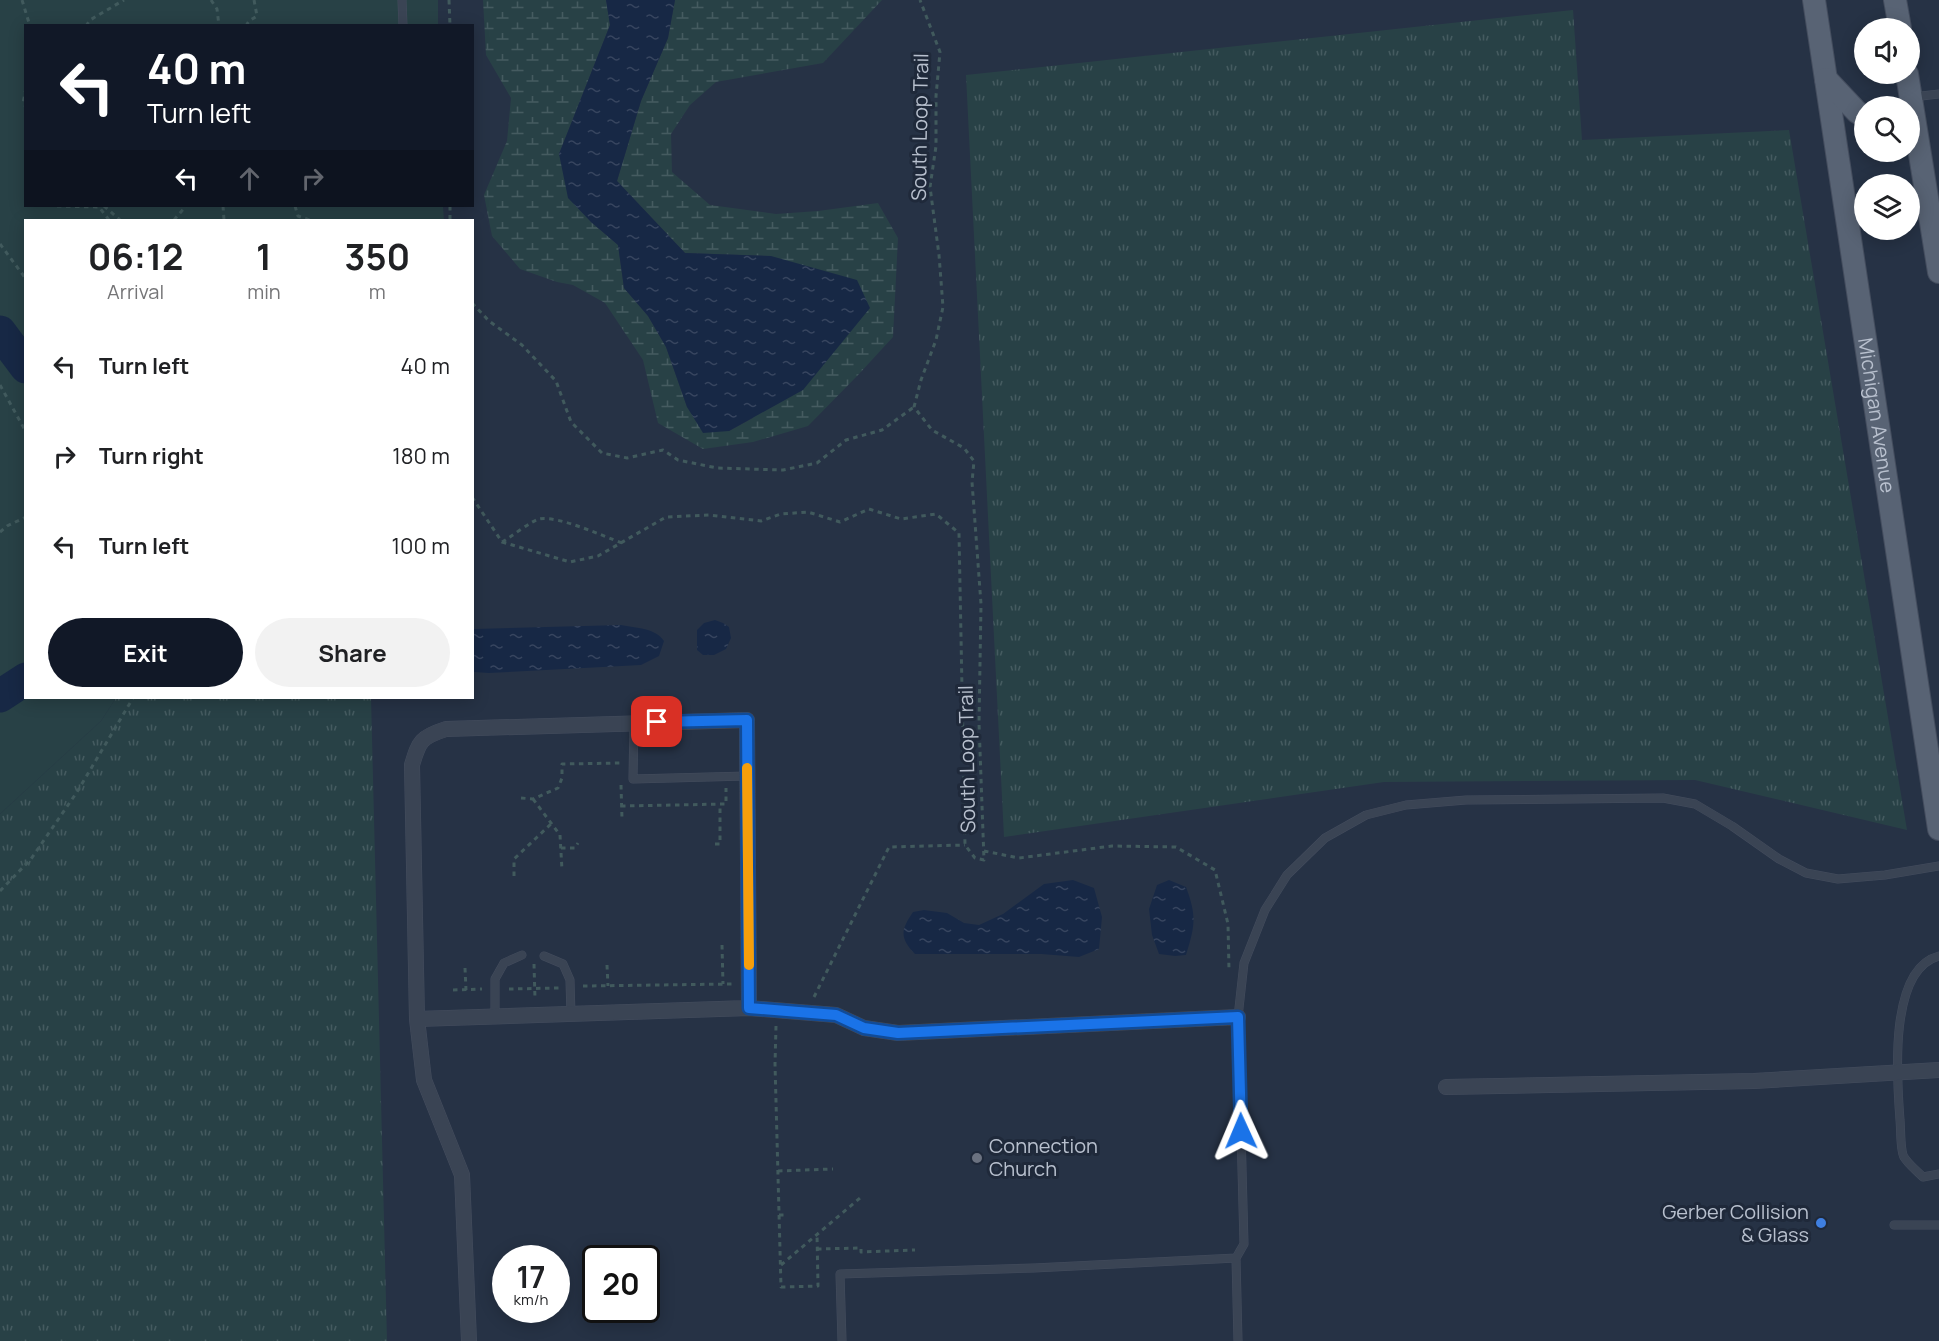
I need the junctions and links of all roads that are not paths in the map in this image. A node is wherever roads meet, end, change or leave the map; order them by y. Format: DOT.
graph roads {
  1 [pos="402,0"];
  2 [pos="1814,0"];
  3 [pos="1895,0"];
  4 [pos="1898,18"];
  5 [pos="403,24"];
  6 [pos="1826,79"];
  7 [pos="1939,94"];
  8 [pos="1920,99"];
  9 [pos="1854,109"];
  10 [pos="1920,161"];
  11 [pos="1936,229"];
  12 [pos="1939,272"];
  13 [pos="634,722"];
  14 [pos="747,776"];
  15 [pos="1939,829"];
  16 [pos="1939,866"];
  17 [pos="522,955"];
  18 [pos="544,956"];
  19 [pos="1939,956"];
  20 [pos="749,1008"];
  21 [pos="572,1015"];
  22 [pos="495,1017"];
  23 [pos="1238,1017"];
  24 [pos="417,1019"];
  25 [pos="1939,1070"];
  26 [pos="1896,1073"];
  27 [pos="1446,1087"];
  28 [pos="1939,1175"];
  29 [pos="1894,1225"];
  30 [pos="1939,1225"];
  31 [pos="1236,1258"];
  32 [pos="469,1341"];
  33 [pos="842,1341"];
  34 [pos="1238,1341"];
  1 -- 5 [label="lane"];
  2 -- 6 [label="main road, Michigan Avenue"];
  3 -- 4 [label="main road"];
  6 -- 9 [label="main road"];
  6 -- 15 [label="main road, Michigan Avenue"];
  7 -- 8 [label="lane"];
  10 -- 11 [label="main road"];
  11 -- 12 [label="main road"];
  13 -- 14 [label="street"];
  13 -- 14 [label="lane"];
  13 -- 24 [label="street"];
  14 -- 20 [label="street"];
  16 -- 23 [label="lane"];
  17 -- 22 [label="lane"];
  18 -- 21 [label="lane"];
  19 -- 26 [label="lane"];
  20 -- 21 [label="street"];
  20 -- 23 [label="street"];
  21 -- 22 [label="street"];
  22 -- 24 [label="street"];
  23 -- 31 [label="lane"];
  24 -- 32 [label="street"];
  25 -- 26 [label="street"];
  26 -- 27 [label="street"];
  26 -- 28 [label="lane"];
  29 -- 30 [label="lane"];
  31 -- 33 [label="lane"];
  31 -- 34 [label="lane"];
}
